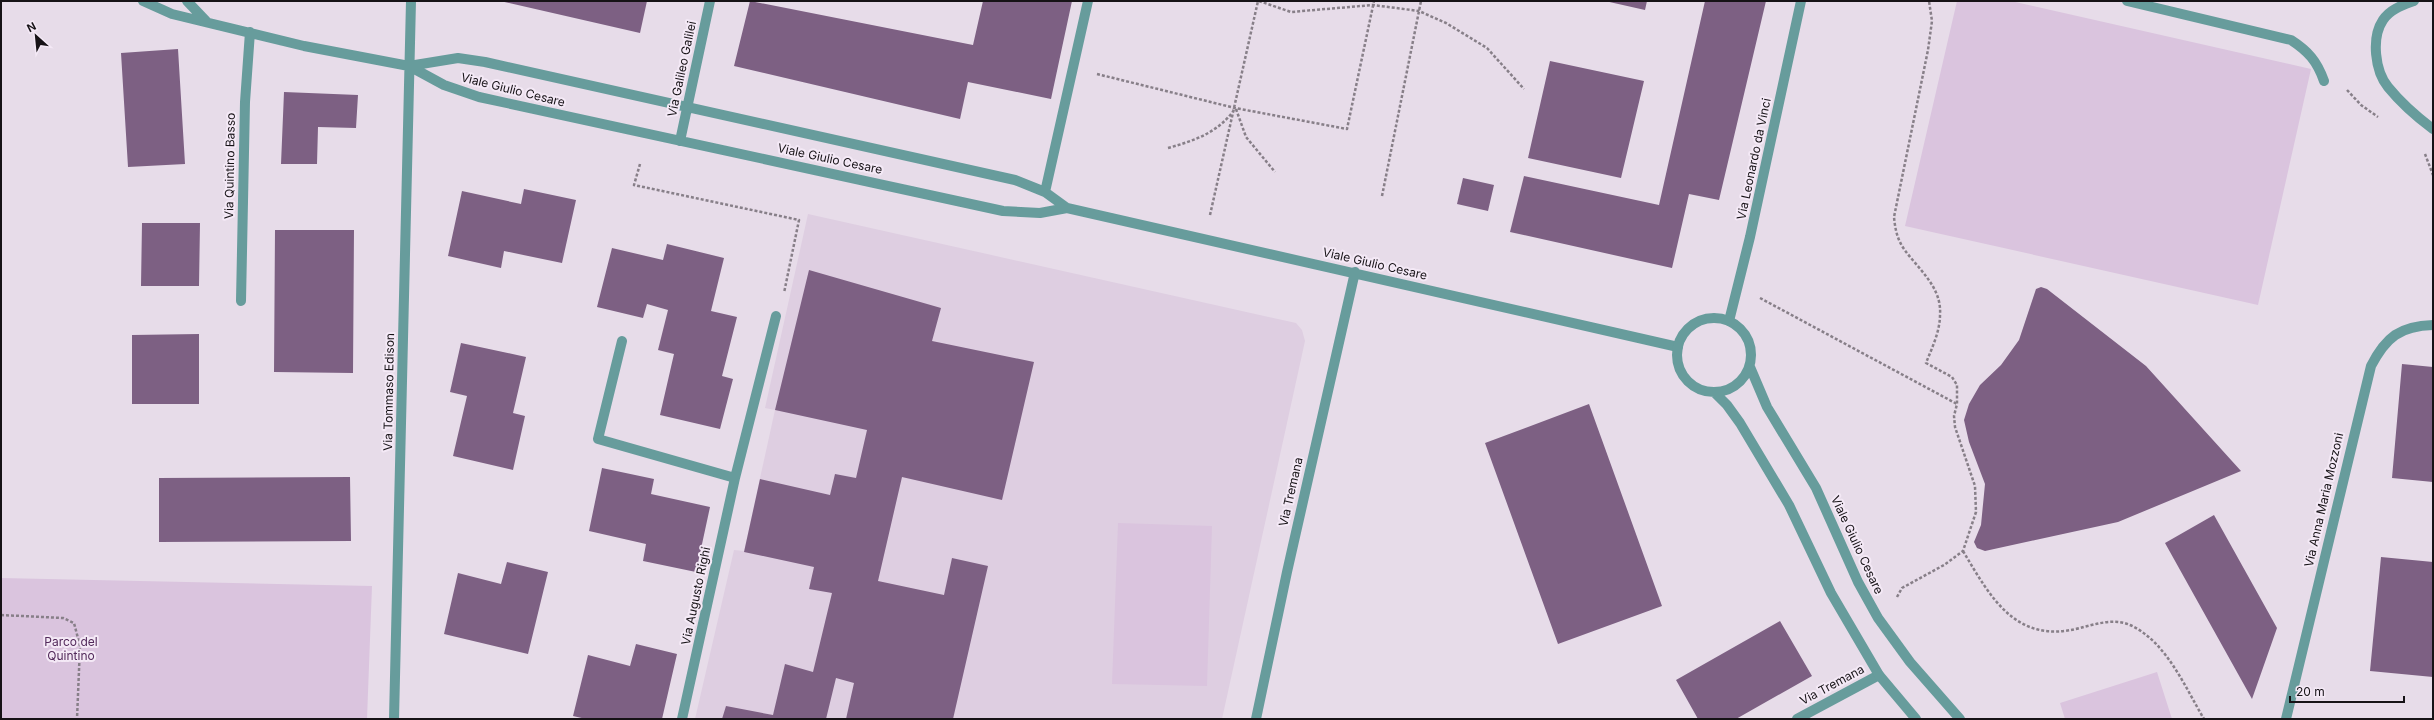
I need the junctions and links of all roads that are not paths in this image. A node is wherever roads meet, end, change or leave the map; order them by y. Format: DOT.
graph roads {
  1 [pos="142,1"];
  2 [pos="187,1"];
  3 [pos="411,1"];
  4 [pos="710,1"];
  5 [pos="1088,1"];
  6 [pos="1801,1"];
  7 [pos="2127,1"];
  8 [pos="2414,1"];
  9 [pos="206,21"];
  10 [pos="250,32"];
  11 [pos="409,66"];
  12 [pos="2324,81"];
  13 [pos="688,107"];
  14 [pos="2433,129"];
  15 [pos="680,142"];
  16 [pos="1045,192"];
  17 [pos="1067,208"];
  18 [pos="1355,272"];
  19 [pos="241,301"];
  20 [pos="776,316"];
  21 [pos="1729,321"];
  22 [pos="2433,325"];
  23 [pos="622,341"];
  24 [pos="1678,347"];
  25 [pos="1750,367"];
  26 [pos="1714,392"];
  27 [pos="735,478"];
  28 [pos="1879,674"];
  29 [pos="394,719"];
  30 [pos="682,719"];
  31 [pos="1256,719"];
  32 [pos="1797,719"];
  33 [pos="1916,719"];
  34 [pos="1960,719"];
  35 [pos="2286,719"];
  1 -- 9 [label="street"];
  2 -- 9 [label="street"];
  3 -- 11 [label="street"];
  4 -- 13 [label="street, Via Galileo Galilei"];
  5 -- 16 [label="street"];
  6 -- 21 [label="street, Via Leonardo da Vinci"];
  7 -- 12 [label="street"];
  8 -- 14 [label="street"];
  9 -- 10 [label="street"];
  10 -- 11 [label="street"];
  10 -- 19 [label="street, Via Quintino Basso"];
  11 -- 13 [label="street, Viale Giulio Cesare"];
  11 -- 15 [label="street, Viale Giulio Cesare"];
  11 -- 29 [label="street, Via Tommaso Edison"];
  13 -- 15 [label="street, Via Galileo Galilei"];
  13 -- 16 [label="street, Viale Giulio Cesare"];
  15 -- 17 [label="street, Viale Giulio Cesare"];
  16 -- 17 [label="street, Viale Giulio Cesare"];
  17 -- 18 [label="street, Viale Giulio Cesare"];
  18 -- 24 [label="street, Viale Giulio Cesare"];
  18 -- 31 [label="street, Via Tremana"];
  20 -- 27 [label="street, Via Augusto Righi"];
  21 -- 24 [label="street"];
  21 -- 25 [label="street, Viale Giulio Cesare"];
  22 -- 35 [label="street, Via Anna Maria Mozzoni"];
  23 -- 27 [label="street"];
  24 -- 26 [label="street"];
  25 -- 26 [label="street"];
  25 -- 34 [label="street, Viale Giulio Cesare"];
  26 -- 28 [label="street"];
  27 -- 30 [label="street, Via Augusto Righi"];
  28 -- 32 [label="street, Via Tremana"];
  28 -- 33 [label="street"];
}
